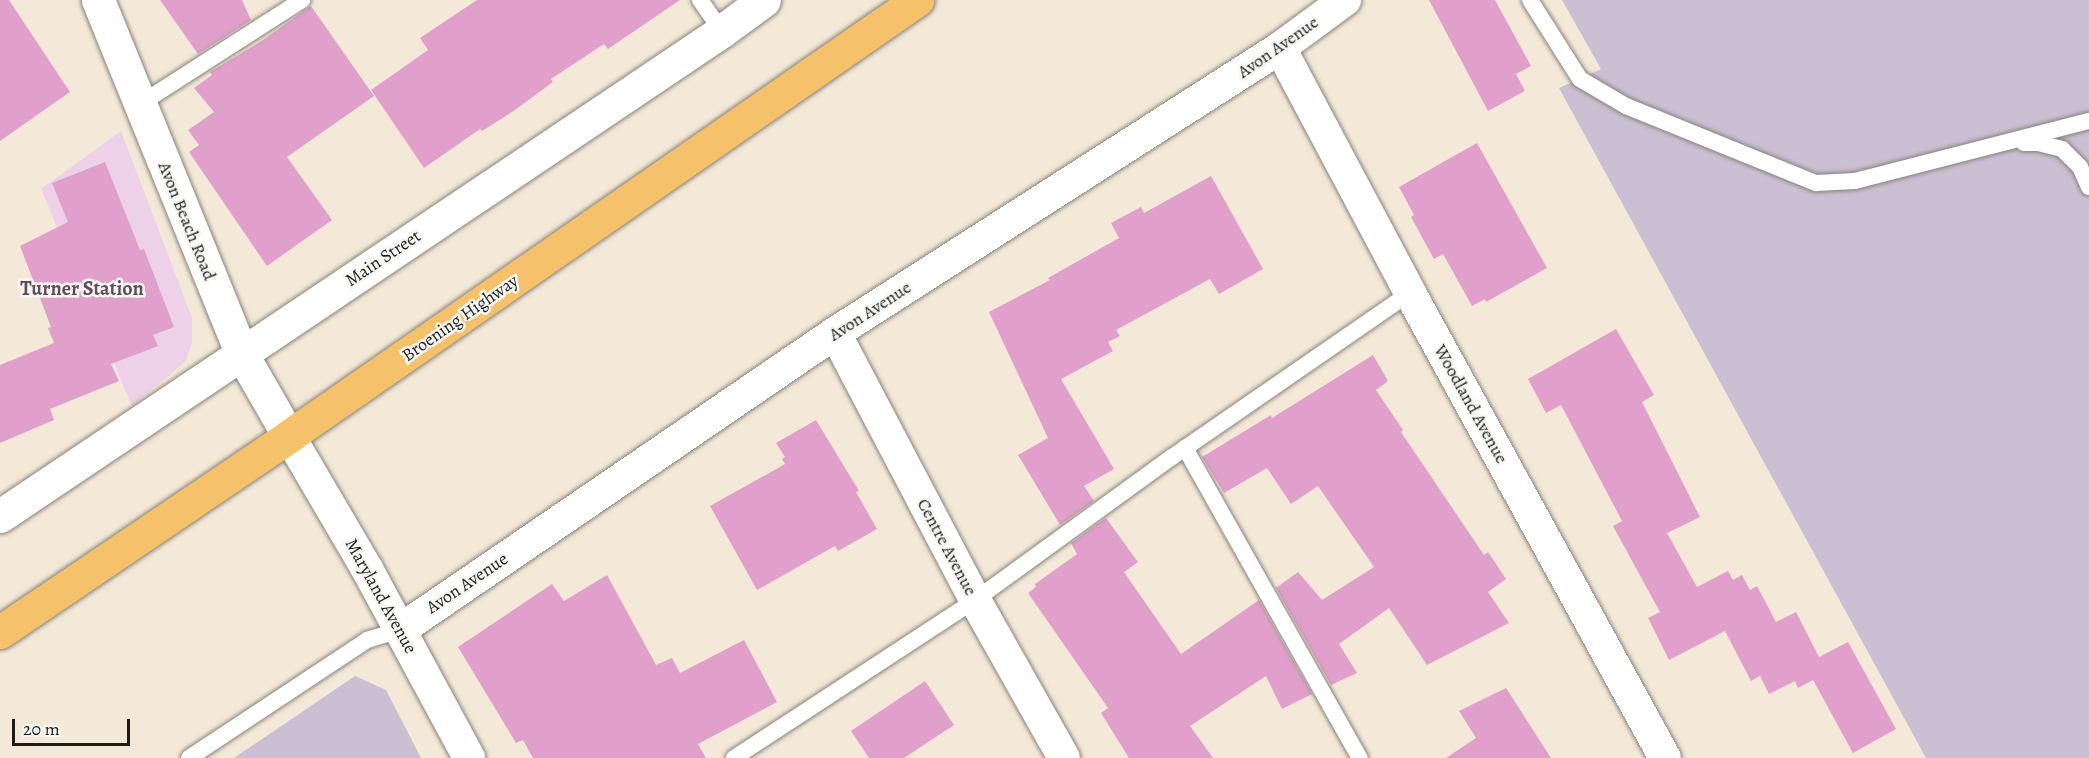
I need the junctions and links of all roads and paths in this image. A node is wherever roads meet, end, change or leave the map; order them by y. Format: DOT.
graph roads {
  1 [pos="98,0"];
  2 [pos="302,0"];
  3 [pos="700,0"];
  4 [pos="765,0"];
  5 [pos="917,0"];
  6 [pos="1345,0"];
  7 [pos="1530,0"];
  8 [pos="722,31"];
  9 [pos="1280,48"];
  10 [pos="140,104"];
  11 [pos="2089,121"];
  12 [pos="2002,144"];
  13 [pos="2089,187"];
  14 [pos="1410,293"];
  15 [pos="835,333"];
  16 [pos="241,353"];
  17 [pos="289,436"];
  18 [pos="1185,448"];
  19 [pos="0,516"];
  20 [pos="975,600"];
  21 [pos="400,630"];
  22 [pos="0,632"];
  23 [pos="189,758"];
  24 [pos="469,758"];
  25 [pos="734,758"];
  26 [pos="1064,758"];
  27 [pos="1360,758"];
  28 [pos="1665,758"];
  1 -- 10 [label="street, Avon Beach Road"];
  2 -- 10 [label="lane"];
  3 -- 8 [label="lane"];
  4 -- 8 [label="street, Main Street"];
  5 -- 17 [label="main road, Broening Highway"];
  6 -- 9 [label="street, Avon Avenue"];
  7 -- 12 [label="lane"];
  8 -- 16 [label="street, Main Street"];
  9 -- 14 [label="street, Woodland Avenue"];
  9 -- 15 [label="street, Avon Avenue"];
  10 -- 16 [label="street, Avon Beach Road"];
  11 -- 12 [label="lane"];
  12 -- 13 [label="lane"];
  14 -- 18 [label="lane"];
  14 -- 28 [label="street, Woodland Avenue"];
  15 -- 20 [label="street, Centre Avenue"];
  15 -- 21 [label="street, Avon Avenue"];
  16 -- 17 [label="street, Avon Beach Road"];
  16 -- 19 [label="street, Main Street"];
  17 -- 21 [label="street, Maryland Avenue"];
  17 -- 22 [label="main road, Broening Highway"];
  18 -- 20 [label="lane"];
  18 -- 27 [label="lane"];
  20 -- 25 [label="lane"];
  20 -- 26 [label="street, Centre Avenue"];
  21 -- 23 [label="lane"];
  21 -- 24 [label="street, Maryland Avenue"];
}
